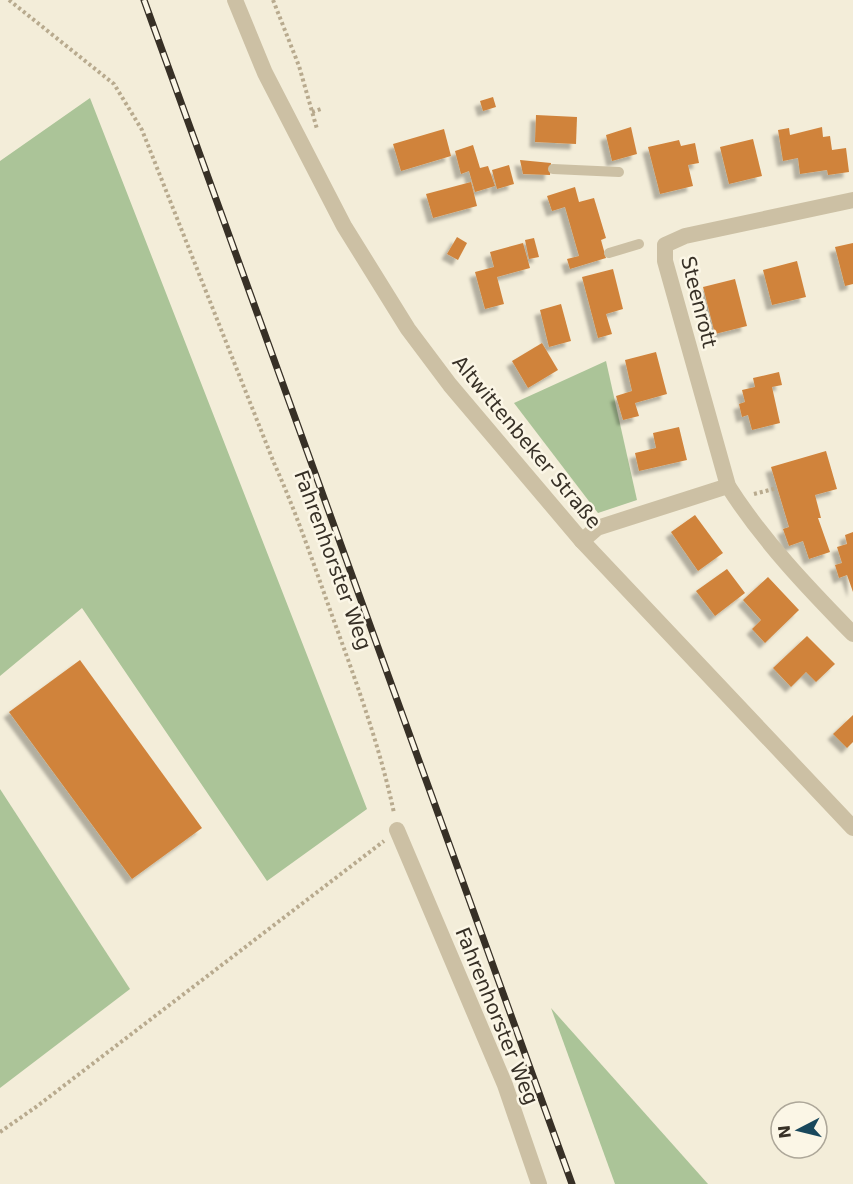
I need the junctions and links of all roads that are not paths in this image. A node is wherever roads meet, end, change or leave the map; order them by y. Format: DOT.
graph roads {
  1 [pos="235,0"];
  2 [pos="553,169"];
  3 [pos="619,172"];
  4 [pos="853,200"];
  5 [pos="639,244"];
  6 [pos="609,253"];
  7 [pos="728,486"];
  8 [pos="582,541"];
  9 [pos="853,634"];
  10 [pos="853,828"];
  11 [pos="397,830"];
  12 [pos="539,1184"];
  1 -- 8 [label="street, Altwittenbeker Straße"];
  2 -- 3 [label="lane"];
  4 -- 7 [label="street, Steenrott"];
  5 -- 6 [label="lane"];
  7 -- 8 [label="street"];
  7 -- 9 [label="street, Steenrott"];
  8 -- 10 [label="street, Altwittenbeker Straße"];
  11 -- 12 [label="street, Fahrenhorster Weg"];
}
